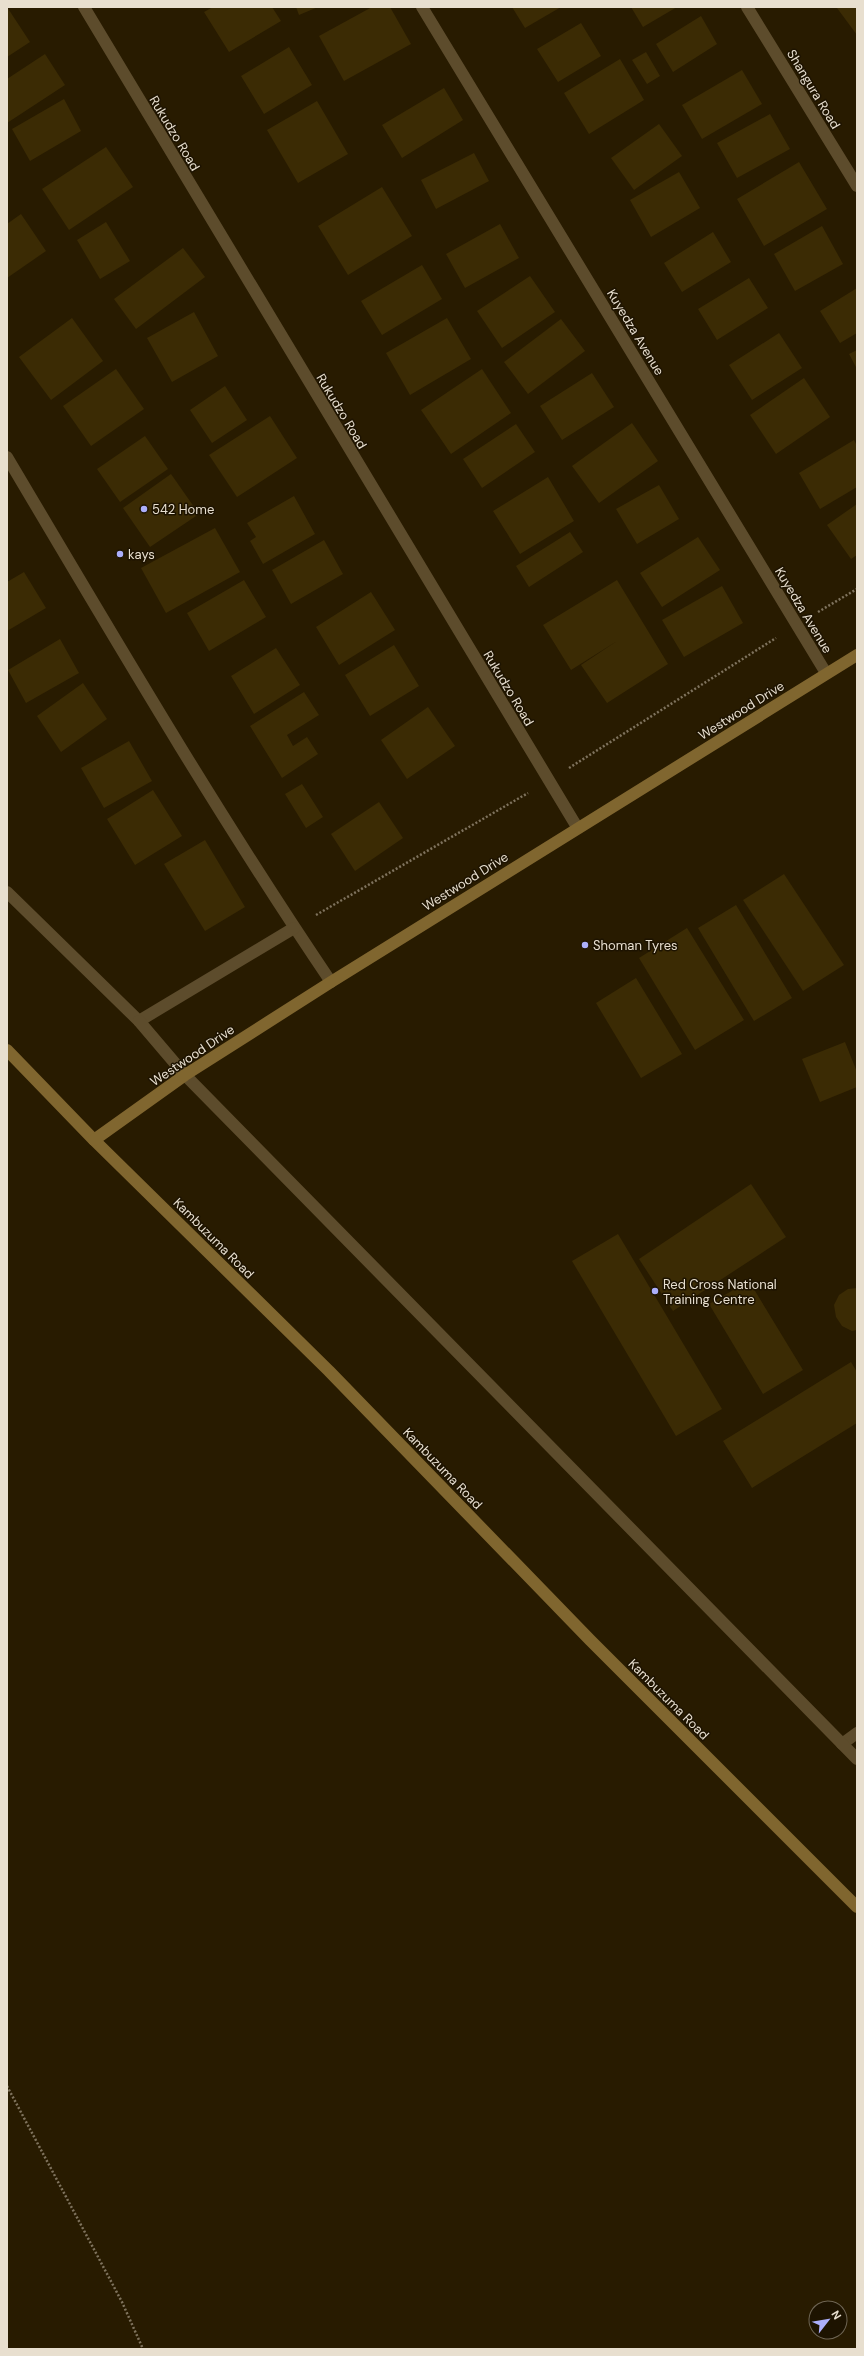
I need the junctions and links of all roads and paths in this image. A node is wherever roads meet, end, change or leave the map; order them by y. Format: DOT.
graph roads {
  1 [pos="84,7"];
  2 [pos="422,7"];
  3 [pos="747,7"];
  4 [pos="857,186"];
  5 [pos="7,457"];
  6 [pos="857,589"];
  7 [pos="797,625"];
  8 [pos="857,655"];
  9 [pos="826,673"];
  10 [pos="549,781"];
  11 [pos="577,828"];
  12 [pos="7,892"];
  13 [pos="294,928"];
  14 [pos="331,982"];
  15 [pos="139,1021"];
  16 [pos="7,1050"];
  17 [pos="185,1075"];
  18 [pos="94,1140"];
  19 [pos="857,1733"];
  20 [pos="842,1744"];
  21 [pos="857,1759"];
  22 [pos="857,1907"];
  23 [pos="7,2086"];
  24 [pos="143,2349"];
  1 -- 10 [label="street, Rukudzo Road"];
  2 -- 7 [label="street, Kuyedza Avenue"];
  3 -- 4 [label="street, Shangura Road"];
  5 -- 13 [label="street"];
  6 -- 7 [label="path"];
  7 -- 9 [label="street, Kuyedza Avenue"];
  7 -- 10 [label="path"];
  8 -- 9 [label="main road, Westwood Drive"];
  9 -- 11 [label="main road, Westwood Drive"];
  10 -- 11 [label="street, Rukudzo Road"];
  10 -- 13 [label="path"];
  11 -- 14 [label="main road, Westwood Drive"];
  12 -- 15 [label="street"];
  13 -- 14 [label="street"];
  13 -- 15 [label="street"];
  14 -- 17 [label="main road, Westwood Drive"];
  15 -- 17 [label="street"];
  16 -- 18 [label="main road, Kambuzuma Road"];
  17 -- 18 [label="main road, Westwood Drive"];
  17 -- 20 [label="street"];
  18 -- 22 [label="main road, Kambuzuma Road"];
  19 -- 20 [label="street"];
  20 -- 21 [label="street"];
  23 -- 24 [label="path"];
}
